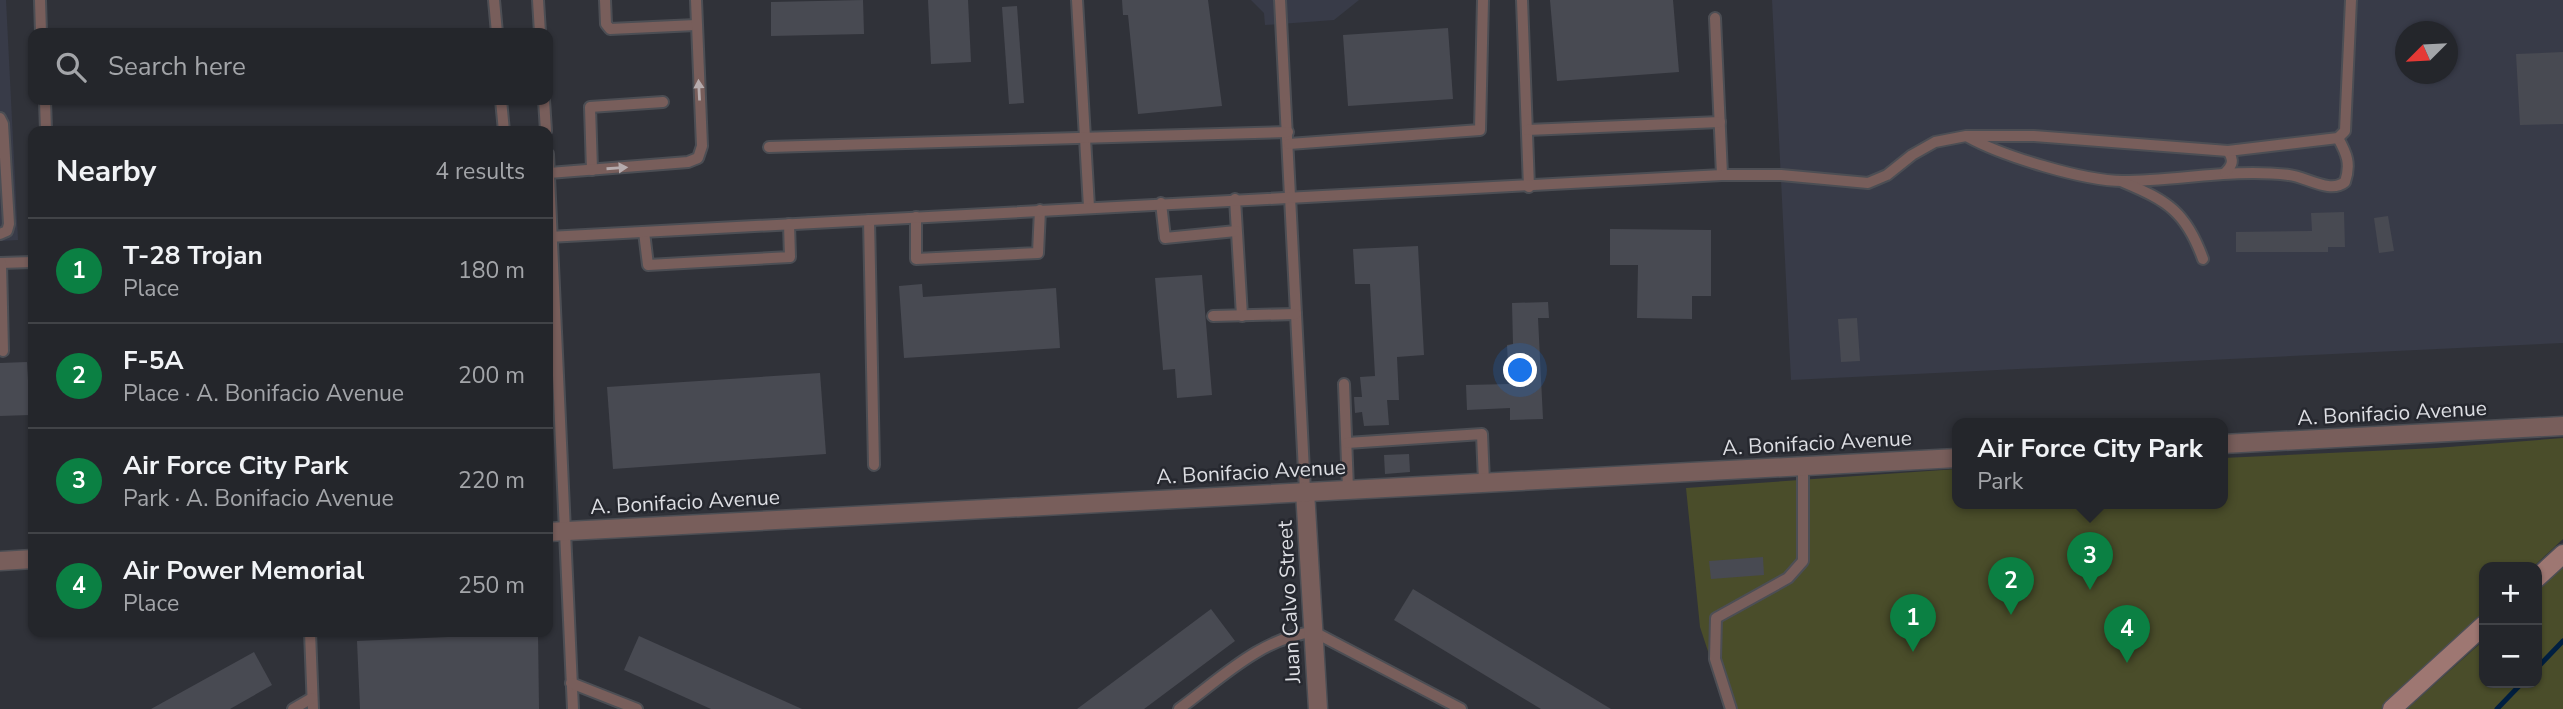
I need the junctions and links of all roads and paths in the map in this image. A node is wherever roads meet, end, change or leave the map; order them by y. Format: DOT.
graph roads {
  1 [pos="40,0"];
  2 [pos="494,0"];
  3 [pos="538,0"];
  4 [pos="605,0"];
  5 [pos="696,0"];
  6 [pos="1077,0"];
  7 [pos="1281,0"];
  8 [pos="1483,0"];
  9 [pos="1522,0"];
  10 [pos="2351,0"];
  11 [pos="1715,18"];
  12 [pos="696,25"];
  13 [pos="41,28"];
  14 [pos="497,28"];
  15 [pos="540,28"];
  16 [pos="663,102"];
  17 [pos="45,105"];
  18 [pos="502,105"];
  19 [pos="544,105"];
  20 [pos="0,118"];
  21 [pos="1720,122"];
  22 [pos="47,126"];
  23 [pos="504,126"];
  24 [pos="546,126"];
  25 [pos="1527,130"];
  26 [pos="1288,132"];
  27 [pos="1966,136"];
  28 [pos="2338,138"];
  29 [pos="1087,140"];
  30 [pos="1289,144"];
  31 [pos="769,147"];
  32 [pos="2228,150"];
  33 [pos="592,170"];
  34 [pos="553,173"];
  35 [pos="2225,173"];
  36 [pos="1722,175"];
  37 [pos="2121,181"];
  38 [pos="1529,187"];
  39 [pos="1291,196"];
  40 [pos="1235,199"];
  41 [pos="1161,204"];
  42 [pos="1089,207"];
  43 [pos="1040,210"];
  44 [pos="916,217"];
  45 [pos="869,220"];
  46 [pos="789,224"];
  47 [pos="644,232"];
  48 [pos="1236,232"];
  49 [pos="0,234"];
  50 [pos="553,237"];
  51 [pos="2203,259"];
  52 [pos="28,262"];
  53 [pos="1,263"];
  54 [pos="553,274"];
  55 [pos="1297,314"];
  56 [pos="1242,316"];
  57 [pos="1213,317"];
  58 [pos="3,351"];
  59 [pos="1344,384"];
  60 [pos="553,423"];
  61 [pos="561,423"];
  62 [pos="2563,426"];
  63 [pos="1347,443"];
  64 [pos="2228,444"];
  65 [pos="1952,458"];
  66 [pos="874,465"];
  67 [pos="1803,466"];
  68 [pos="1484,482"];
  69 [pos="1349,489"];
  70 [pos="1305,491"];
  71 [pos="557,532"];
  72 [pos="2563,554"];
  73 [pos="28,559"];
  74 [pos="0,561"];
  75 [pos="2542,573"];
  76 [pos="2479,630"];
  77 [pos="1314,632"];
  78 [pos="310,637"];
  79 [pos="571,683"];
  80 [pos="313,704"];
  81 [pos="293,709"];
  82 [pos="573,709"];
  83 [pos="637,709"];
  84 [pos="1179,709"];
  85 [pos="1318,709"];
  86 [pos="1461,709"];
  87 [pos="1731,709"];
  88 [pos="2392,709"];
  1 -- 13 [label="lane"];
  2 -- 14 [label="lane"];
  3 -- 15 [label="lane"];
  4 -- 12 [label="lane"];
  5 -- 12 [label="lane"];
  6 -- 29 [label="lane"];
  7 -- 26 [label="lane"];
  8 -- 30 [label="lane"];
  9 -- 25 [label="lane"];
  10 -- 28 [label="lane"];
  11 -- 21 [label="lane"];
  33 -- 12 [label="lane, one-way"];
  16 -- 33 [label="lane"];
  17 -- 22 [label="lane"];
  18 -- 23 [label="lane"];
  19 -- 24 [label="lane"];
  20 -- 49 [label="lane"];
  21 -- 25 [label="lane"];
  21 -- 36 [label="lane"];
  25 -- 38 [label="lane"];
  26 -- 29 [label="lane"];
  26 -- 30 [label="lane"];
  27 -- 32 [label="lane"];
  27 -- 36 [label="lane"];
  27 -- 37 [label="lane"];
  28 -- 32 [label="lane"];
  28 -- 35 [label="lane"];
  29 -- 31 [label="lane"];
  29 -- 42 [label="lane"];
  30 -- 39 [label="lane"];
  32 -- 35 [label="lane"];
  33 -- 34 [label="lane"];
  35 -- 37 [label="lane"];
  36 -- 38 [label="lane"];
  37 -- 51 [label="lane"];
  38 -- 39 [label="lane"];
  39 -- 40 [label="lane"];
  39 -- 55 [label="lane"];
  40 -- 41 [label="lane"];
  40 -- 48 [label="lane"];
  41 -- 42 [label="lane"];
  41 -- 48 [label="lane"];
  42 -- 43 [label="lane"];
  43 -- 44 [label="lane"];
  43 -- 44 [label="lane"];
  44 -- 45 [label="lane"];
  45 -- 46 [label="lane"];
  45 -- 66 [label="lane"];
  46 -- 47 [label="lane"];
  46 -- 47 [label="lane"];
  47 -- 50 [label="lane"];
  48 -- 56 [label="lane"];
  52 -- 53 [label="lane"];
  53 -- 58 [label="lane"];
  54 -- 61 [label="lane"];
  55 -- 56 [label="lane"];
  55 -- 70 [label="lane"];
  56 -- 57 [label="lane"];
  59 -- 63 [label="lane"];
  60 -- 61 [label="lane"];
  61 -- 71 [label="lane"];
  62 -- 64 [label="street, A. Bonifacio Avenue"];
  63 -- 68 [label="lane"];
  63 -- 69 [label="lane"];
  65 -- 67 [label="street, A. Bonifacio Avenue"];
  67 -- 68 [label="street, A. Bonifacio Avenue"];
  67 -- 87 [label="lane"];
  68 -- 69 [label="street, A. Bonifacio Avenue"];
  69 -- 70 [label="street, A. Bonifacio Avenue"];
  70 -- 71 [label="street, A. Bonifacio Avenue"];
  70 -- 77 [label="street, Juan Calvo Street"];
  71 -- 79 [label="lane"];
  72 -- 75 [label="main road"];
  73 -- 74 [label="street"];
  76 -- 88 [label="main road"];
  77 -- 84 [label="lane"];
  77 -- 85 [label="street, Juan Calvo Street"];
  77 -- 86 [label="lane"];
  78 -- 80 [label="lane"];
  79 -- 82 [label="lane"];
  79 -- 83 [label="lane"];
  80 -- 81 [label="lane"];
}
